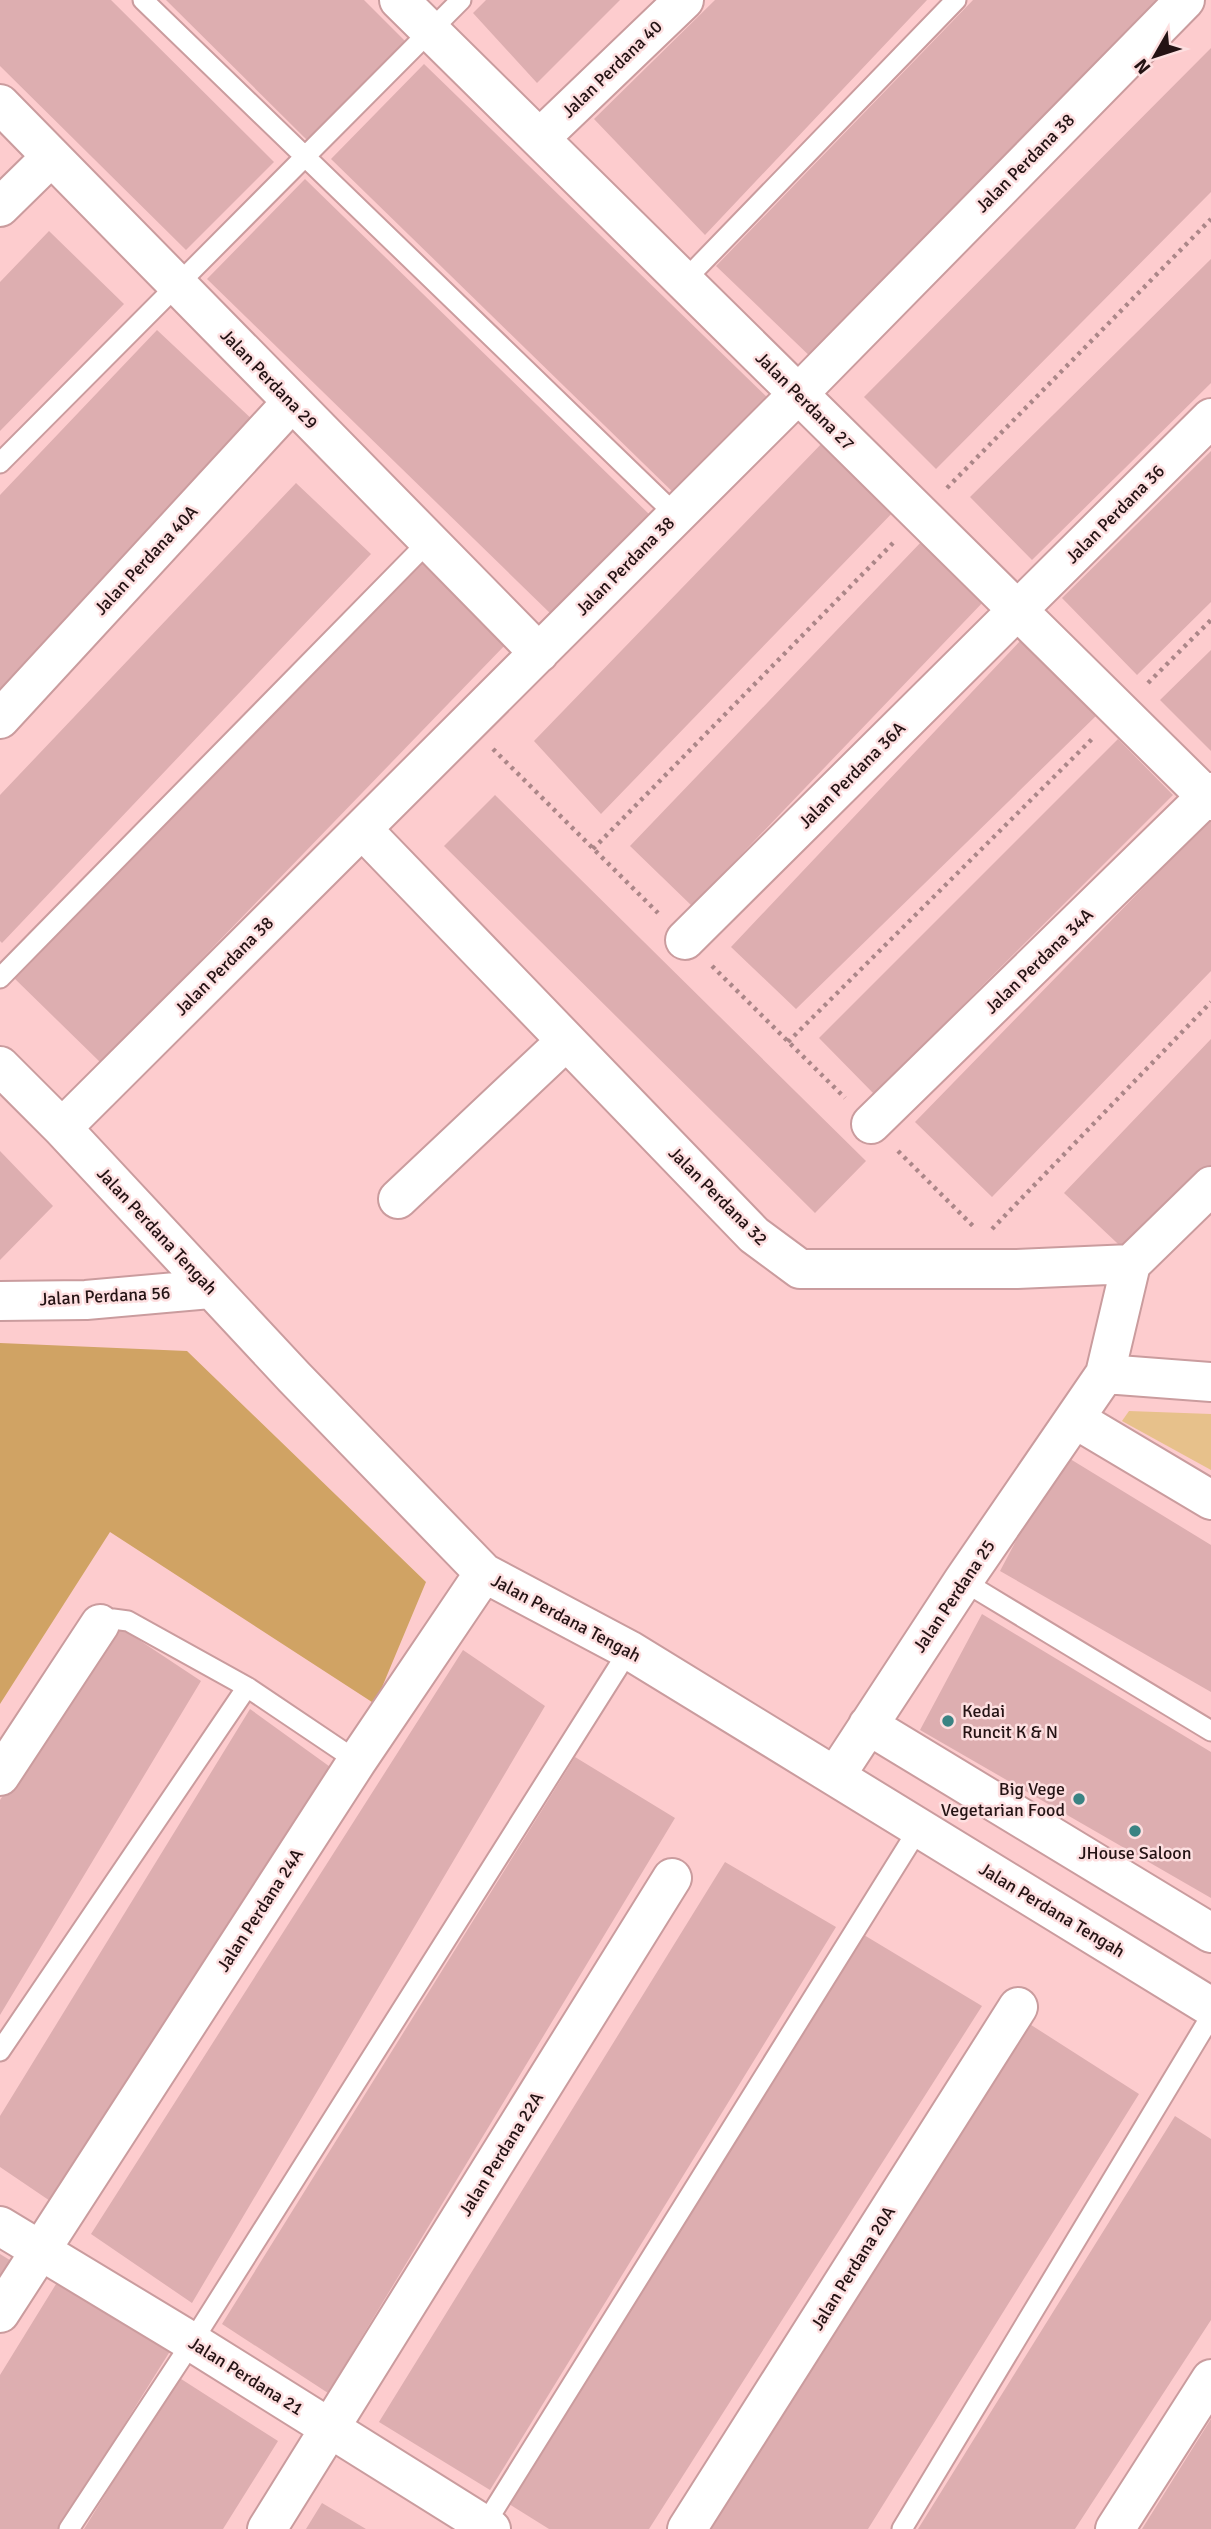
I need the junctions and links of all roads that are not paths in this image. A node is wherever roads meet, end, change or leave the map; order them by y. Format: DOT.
graph roads {
  1 [pos="143,0"];
  2 [pos="400,0"];
  3 [pos="461,0"];
  4 [pos="684,0"];
  5 [pos="956,0"];
  6 [pos="1185,0"];
  7 [pos="431,31"];
  8 [pos="0,104"];
  9 [pos="540,138"];
  10 [pos="51,157"];
  11 [pos="305,158"];
  12 [pos="0,207"];
  13 [pos="684,281"];
  14 [pos="178,285"];
  15 [pos="798,394"];
  16 [pos="292,402"];
  17 [pos="1211,418"];
  18 [pos="0,463"];
  19 [pos="676,515"];
  20 [pos="429,541"];
  21 [pos="1018,611"];
  22 [pos="539,653"];
  23 [pos="0,719"];
  24 [pos="1210,797"];
  25 [pos="362,829"];
  26 [pos="685,940"];
  27 [pos="0,978"];
  28 [pos="566,1041"];
  29 [pos="0,1066"];
  30 [pos="871,1124"];
  31 [pos="62,1128"];
  32 [pos="1211,1186"];
  33 [pos="398,1199"];
  34 [pos="1131,1264"];
  35 [pos="210,1289"];
  36 [pos="0,1301"];
  37 [pos="1105,1374"];
  38 [pos="1211,1382"];
  39 [pos="1075,1419"];
  40 [pos="1211,1500"];
  41 [pos="484,1573"];
  42 [pos="963,1581"];
  43 [pos="100,1624"];
  44 [pos="629,1650"];
  45 [pos="247,1687"];
  46 [pos="868,1725"];
  47 [pos="1211,1731"];
  48 [pos="357,1761"];
  49 [pos="836,1775"];
  50 [pos="0,1776"];
  51 [pos="919,1828"];
  52 [pos="672,1878"];
  53 [pos="1211,1933"];
  54 [pos="1018,2007"];
  55 [pos="1211,2007"];
  56 [pos="1211,2016"];
  57 [pos="0,2051"];
  58 [pos="0,2226"];
  59 [pos="40,2250"];
  60 [pos="0,2313"];
  61 [pos="192,2342"];
  62 [pos="1211,2379"];
  63 [pos="329,2429"];
  64 [pos="486,2528"];
  65 [pos="69,2529"];
  66 [pos="267,2529"];
  67 [pos="687,2529"];
  68 [pos="902,2529"];
  69 [pos="1115,2529"];
  1 -- 11 [label="lane"];
  2 -- 7 [label="street, Jalan Perdana 27"];
  3 -- 7 [label="lane"];
  4 -- 9 [label="street, Jalan Perdana 40"];
  5 -- 13 [label="lane"];
  6 -- 15 [label="street, Jalan Perdana 38"];
  7 -- 9 [label="street, Jalan Perdana 27"];
  7 -- 11 [label="lane"];
  8 -- 10 [label="street, Jalan Perdana 29"];
  9 -- 13 [label="street, Jalan Perdana 27"];
  10 -- 12 [label="street"];
  10 -- 14 [label="street, Jalan Perdana 29"];
  11 -- 14 [label="lane"];
  11 -- 19 [label="lane"];
  13 -- 15 [label="street, Jalan Perdana 27"];
  14 -- 16 [label="street, Jalan Perdana 29"];
  14 -- 18 [label="lane"];
  15 -- 19 [label="street, Jalan Perdana 38"];
  15 -- 21 [label="street, Jalan Perdana 27"];
  16 -- 20 [label="street, Jalan Perdana 29"];
  16 -- 23 [label="street, Jalan Perdana 40A"];
  17 -- 21 [label="street, Jalan Perdana 36"];
  19 -- 22 [label="street, Jalan Perdana 38"];
  20 -- 22 [label="street, Jalan Perdana 29"];
  20 -- 27 [label="lane"];
  21 -- 24 [label="street, Jalan Perdana 27"];
  21 -- 26 [label="street, Jalan Perdana 36A"];
  22 -- 25 [label="street, Jalan Perdana 38"];
  24 -- 30 [label="street, Jalan Perdana 34A"];
  25 -- 28 [label="street, Jalan Perdana 32"];
  25 -- 31 [label="street, Jalan Perdana 38"];
  28 -- 33 [label="street"];
  28 -- 34 [label="street, Jalan Perdana 32"];
  29 -- 31 [label="street, Jalan Perdana Tengah"];
  31 -- 35 [label="street, Jalan Perdana Tengah"];
  32 -- 34 [label="street"];
  34 -- 37 [label="street, Jalan Perdana 25"];
  35 -- 36 [label="street, Jalan Perdana 56"];
  35 -- 41 [label="street, Jalan Perdana Tengah"];
  37 -- 38 [label="street"];
  37 -- 39 [label="street, Jalan Perdana 25"];
  39 -- 40 [label="street"];
  39 -- 42 [label="street, Jalan Perdana 25"];
  41 -- 44 [label="street, Jalan Perdana Tengah"];
  41 -- 48 [label="street, Jalan Perdana 24A"];
  42 -- 46 [label="street, Jalan Perdana 25"];
  42 -- 47 [label="lane"];
  43 -- 45 [label="lane"];
  43 -- 50 [label="street"];
  44 -- 49 [label="street, Jalan Perdana Tengah"];
  44 -- 61 [label="lane"];
  45 -- 48 [label="lane"];
  45 -- 57 [label="lane"];
  46 -- 49 [label="street, Jalan Perdana 25"];
  46 -- 53 [label="street"];
  48 -- 59 [label="street, Jalan Perdana 24A"];
  49 -- 51 [label="street, Jalan Perdana Tengah"];
  51 -- 55 [label="street, Jalan Perdana Tengah"];
  51 -- 64 [label="lane"];
  52 -- 63 [label="street, Jalan Perdana 22A"];
  54 -- 67 [label="street, Jalan Perdana 20A"];
  56 -- 68 [label="lane"];
  58 -- 59 [label="street, Jalan Perdana 21"];
  59 -- 60 [label="street, Jalan Perdana 24A"];
  59 -- 61 [label="street, Jalan Perdana 21"];
  61 -- 63 [label="street, Jalan Perdana 21"];
  61 -- 65 [label="lane"];
  62 -- 69 [label="street"];
  63 -- 64 [label="street, Jalan Perdana 21"];
  63 -- 66 [label="street, Jalan Perdana 22A"];
}
